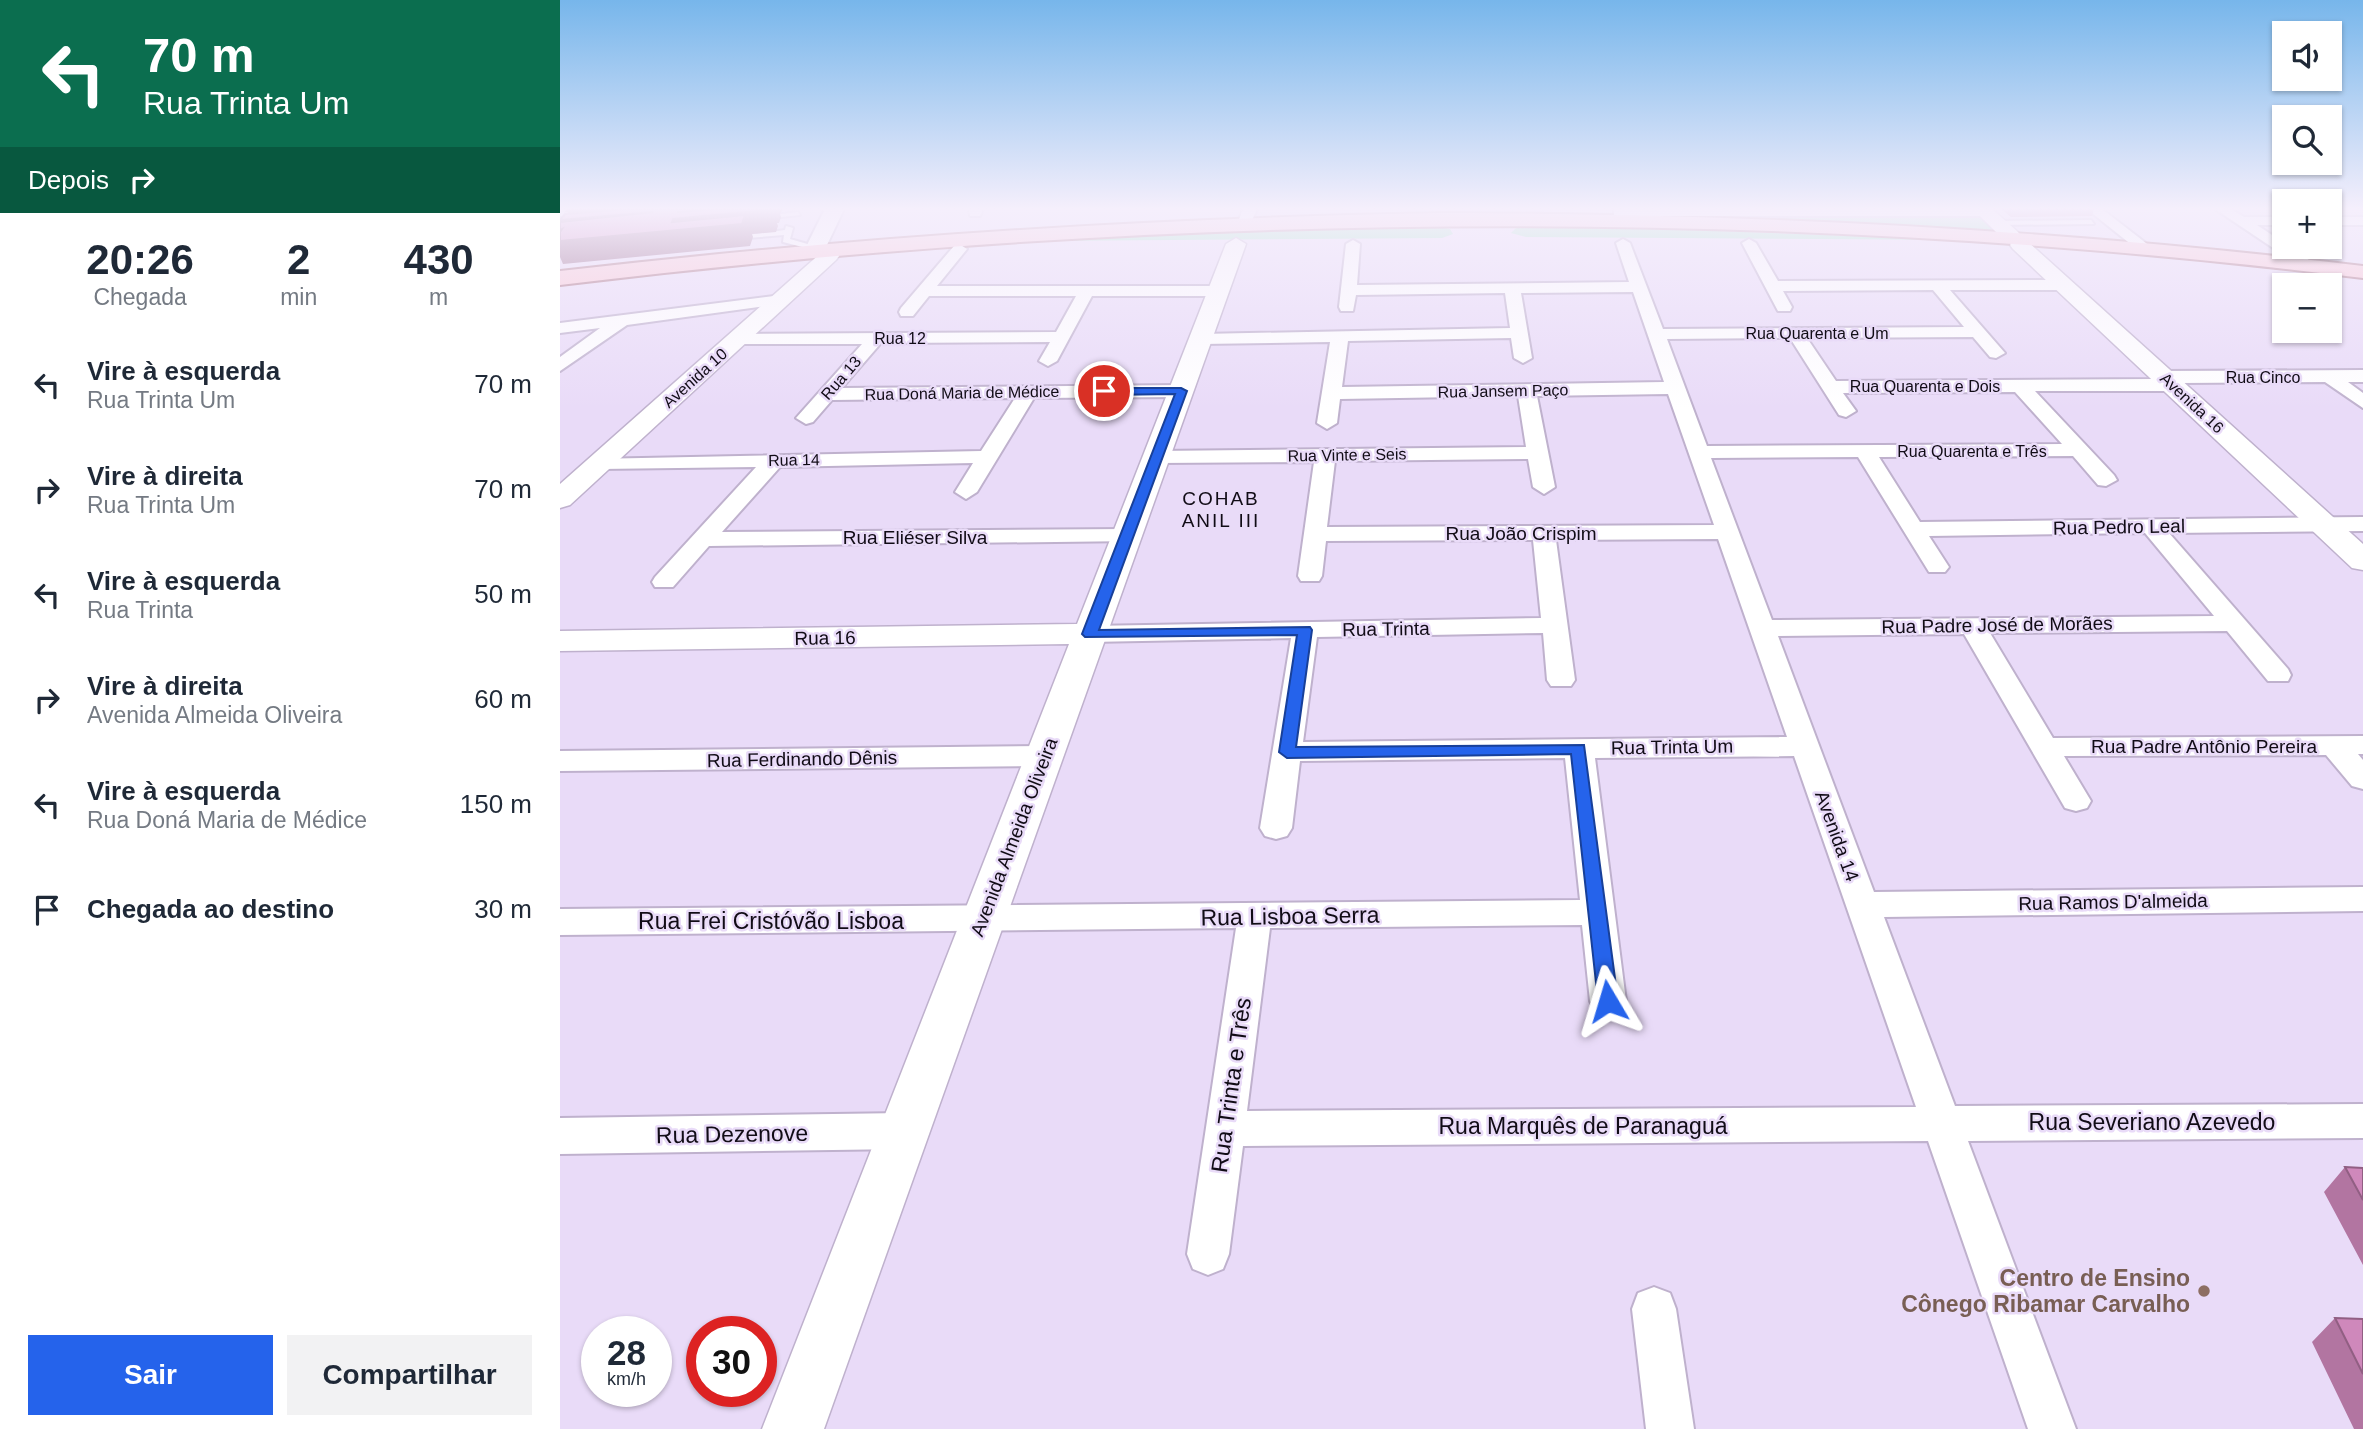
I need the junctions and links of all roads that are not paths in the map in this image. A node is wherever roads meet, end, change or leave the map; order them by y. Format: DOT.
graph roads {
  1 [pos="584,276"];
  2 [pos="650,276"];
  3 [pos="803,276"];
  4 [pos="937,276"];
  5 [pos="1227,276"];
  6 [pos="1353,276"];
  7 [pos="1635,276"];
  8 [pos="1767,276"];
  9 [pos="2053,276"];
  10 [pos="2312,276"];
  11 [pos="560,278"];
  12 [pos="2363,282"];
  13 [pos="2063,285"];
  14 [pos="1773,286"];
  15 [pos="1938,286"];
  16 [pos="1639,287"];
  17 [pos="560,288"];
  18 [pos="1511,289"];
  19 [pos="1348,290"];
  20 [pos="924,291"];
  21 [pos="1087,291"];
  22 [pos="1219,291"];
  23 [pos="782,300"];
  24 [pos="1784,307"];
  25 [pos="1346,309"];
  26 [pos="907,312"];
  27 [pos="624,318"];
  28 [pos="560,328"];
  29 [pos="1978,332"];
  30 [pos="1519,333"];
  31 [pos="1795,333"];
  32 [pos="1656,334"];
  33 [pos="1340,336"];
  34 [pos="1062,337"];
  35 [pos="876,338"];
  36 [pos="738,339"];
  37 [pos="1201,339"];
  38 [pos="1996,353"];
  39 [pos="1523,358"];
  40 [pos="1048,361"];
  41 [pos="560,366"];
  42 [pos="2329,376"];
  43 [pos="2363,376"];
  44 [pos="2167,381"];
  45 [pos="2020,386"];
  46 [pos="1830,387"];
  47 [pos="1675,388"];
  48 [pos="1526,390"];
  49 [pos="1181,391"];
  50 [pos="1028,392"];
  51 [pos="1332,393"];
  52 [pos="827,394"];
  53 [pos="2363,402"];
  54 [pos="1846,411"];
  55 [pos="806,418"];
  56 [pos="1327,423"];
  57 [pos="2079,450"];
  58 [pos="1698,452"];
  59 [pos="1865,452"];
  60 [pos="1538,453"];
  61 [pos="1325,455"];
  62 [pos="988,457"];
  63 [pos="1156,457"];
  64 [pos="774,460"];
  65 [pos="600,464"];
  66 [pos="2106,480"];
  67 [pos="1544,487"];
  68 [pos="967,492"];
  69 [pos="560,499"];
  70 [pos="2363,524"];
  71 [pos="2324,525"];
  72 [pos="2152,527"];
  73 [pos="1913,529"];
  74 [pos="1727,531"];
  75 [pos="1544,533"];
  76 [pos="1315,534"];
  77 [pos="1127,536"];
  78 [pos="703,539"];
  79 [pos="2363,561"];
  80 [pos="1937,567"];
  81 [pos="1310,576"];
  82 [pos="664,582"];
  83 [pos="2232,623"];
  84 [pos="1555,625"];
  85 [pos="1972,625"];
  86 [pos="1762,628"];
  87 [pos="1305,630"];
  88 [pos="1090,634"];
  89 [pos="560,641"];
  90 [pos="2278,675"];
  91 [pos="1561,680"];
  92 [pos="2349,745"];
  93 [pos="1805,746"];
  94 [pos="2044,747"];
  95 [pos="1579,748"];
  96 [pos="1287,752"];
  97 [pos="1044,756"];
  98 [pos="560,761"];
  99 [pos="2363,779"];
  100 [pos="2076,801"];
  101 [pos="1276,828"];
  102 [pos="2363,899"];
  103 [pos="1862,905"];
  104 [pos="1598,912"];
  105 [pos="1255,916"];
  106 [pos="983,920"];
  107 [pos="560,922"];
  108 [pos="1608,1001"];
  109 [pos="2363,1121"];
  110 [pos="1941,1123"];
  111 [pos="1224,1129"];
  112 [pos="904,1131"];
  113 [pos="560,1136"];
  114 [pos="1208,1254"];
  115 [pos="1654,1309"];
  116 [pos="793,1429"];
  117 [pos="1671,1429"];
  118 [pos="2052,1429"];
  1 -- 11 [label="main road"];
  2 -- 17 [label="main road"];
  3 -- 23 [label="street, Avenida 10"];
  4 -- 20 [label="street"];
  5 -- 22 [label="street, Avenida Almeida Oliveira"];
  6 -- 19 [label="street"];
  7 -- 16 [label="street, Avenida 14"];
  8 -- 14 [label="street"];
  9 -- 13 [label="street, Avenida 16"];
  10 -- 12 [label="main road"];
  13 -- 15 [label="street"];
  13 -- 44 [label="street, Avenida 16"];
  14 -- 15 [label="street"];
  14 -- 24 [label="street"];
  15 -- 29 [label="street"];
  16 -- 18 [label="street"];
  16 -- 32 [label="street, Avenida 14"];
  18 -- 19 [label="street"];
  18 -- 30 [label="street"];
  19 -- 25 [label="street"];
  20 -- 21 [label="street"];
  20 -- 26 [label="street"];
  21 -- 22 [label="street"];
  21 -- 34 [label="street"];
  22 -- 37 [label="street, Avenida Almeida Oliveira"];
  23 -- 27 [label="street"];
  23 -- 36 [label="street, Avenida 10"];
  27 -- 28 [label="street"];
  27 -- 41 [label="street"];
  29 -- 31 [label="street, Rua Quarenta e Um"];
  29 -- 38 [label="street"];
  30 -- 33 [label="street"];
  30 -- 39 [label="street"];
  31 -- 32 [label="street, Rua Quarenta e Um"];
  31 -- 46 [label="street"];
  32 -- 47 [label="street, Avenida 14"];
  33 -- 37 [label="street"];
  33 -- 51 [label="street"];
  34 -- 35 [label="street, Rua 12"];
  34 -- 40 [label="street"];
  35 -- 36 [label="street, Rua 12"];
  35 -- 52 [label="street, Rua 13"];
  36 -- 65 [label="street, Avenida 10"];
  37 -- 49 [label="street, Avenida Almeida Oliveira"];
  42 -- 43 [label="street, Rua Cinco"];
  42 -- 44 [label="street, Rua Cinco"];
  42 -- 53 [label="street"];
  44 -- 45 [label="street, Rua Quarenta e Dois"];
  44 -- 71 [label="street, Avenida 16"];
  45 -- 46 [label="street, Rua Quarenta e Dois"];
  45 -- 57 [label="street, Rua Quarenta e Dois"];
  46 -- 54 [label="street"];
  47 -- 48 [label="street, Rua Jansem Paço"];
  47 -- 58 [label="street, Avenida 14"];
  48 -- 51 [label="street, Rua Jansem Paço"];
  48 -- 60 [label="street"];
  49 -- 50 [label="street, Rua Doná Maria de Médice"];
  49 -- 63 [label="street, Avenida Almeida Oliveira"];
  50 -- 52 [label="street, Rua Doná Maria de Médice"];
  50 -- 62 [label="street"];
  51 -- 56 [label="street"];
  52 -- 55 [label="street, Rua 13"];
  57 -- 59 [label="street, Rua Quarenta e Três"];
  57 -- 66 [label="street, Rua Quarenta e Dois"];
  58 -- 59 [label="street, Rua Quarenta e Três"];
  58 -- 74 [label="street, Avenida 14"];
  59 -- 73 [label="street, Rua Quarenta e Três"];
  60 -- 61 [label="street, Rua Vinte e Seis"];
  60 -- 67 [label="street"];
  61 -- 63 [label="street, Rua Vinte e Seis"];
  61 -- 76 [label="street"];
  62 -- 64 [label="street, Rua 14"];
  62 -- 68 [label="street"];
  63 -- 77 [label="street, Avenida Almeida Oliveira"];
  64 -- 65 [label="street, Rua 14"];
  64 -- 78 [label="street"];
  65 -- 69 [label="street, Avenida 10"];
  70 -- 71 [label="street, Rua Pedro Leal"];
  71 -- 72 [label="street, Rua Pedro Leal"];
  71 -- 79 [label="street, Avenida 16"];
  72 -- 73 [label="street, Rua Pedro Leal"];
  72 -- 83 [label="street"];
  73 -- 80 [label="street, Rua Quarenta e Três"];
  74 -- 75 [label="street, Rua João Crispim"];
  74 -- 86 [label="street, Avenida 14"];
  75 -- 76 [label="street, Rua João Crispim"];
  75 -- 84 [label="street"];
  76 -- 81 [label="street"];
  77 -- 78 [label="street, Rua Eliéser Silva"];
  77 -- 88 [label="street, Avenida Almeida Oliveira"];
  78 -- 82 [label="street"];
  83 -- 85 [label="street, Rua Padre José de Morães"];
  83 -- 90 [label="street"];
  84 -- 87 [label="street, Rua Trinta"];
  84 -- 91 [label="street"];
  85 -- 86 [label="street, Rua Padre José de Morães"];
  85 -- 94 [label="street"];
  86 -- 93 [label="street, Avenida 14"];
  87 -- 88 [label="street, Rua Trinta"];
  87 -- 96 [label="street"];
  88 -- 89 [label="street, Rua 16"];
  88 -- 97 [label="street, Avenida Almeida Oliveira"];
  92 -- 94 [label="street, Rua Padre Antônio Pereira"];
  92 -- 99 [label="street"];
  93 -- 95 [label="street, Rua Trinta Um"];
  93 -- 103 [label="street, Avenida 14"];
  94 -- 100 [label="street"];
  95 -- 96 [label="street, Rua Trinta Um"];
  95 -- 104 [label="street"];
  96 -- 101 [label="street"];
  97 -- 98 [label="street, Rua Ferdinando Dênis"];
  97 -- 106 [label="street, Avenida Almeida Oliveira"];
  102 -- 103 [label="street, Rua Ramos D'almeida"];
  103 -- 110 [label="street, Avenida 14"];
  104 -- 105 [label="street, Rua Lisboa Serra"];
  104 -- 108 [label="street"];
  105 -- 106 [label="street, Rua Lisboa Serra"];
  105 -- 111 [label="street, Rua Trinta e Três"];
  106 -- 107 [label="street, Rua Frei Cristóvão Lisboa"];
  106 -- 112 [label="street, Avenida Almeida Oliveira"];
  109 -- 110 [label="street, Rua Severiano Azevedo"];
  110 -- 111 [label="street, Rua Marquês de Paranaguá"];
  110 -- 118 [label="street, Avenida 14"];
  111 -- 114 [label="street, Rua Trinta e Três"];
  112 -- 113 [label="street, Rua Dezenove"];
  112 -- 116 [label="street, Avenida Almeida Oliveira"];
  115 -- 117 [label="street"];
}
